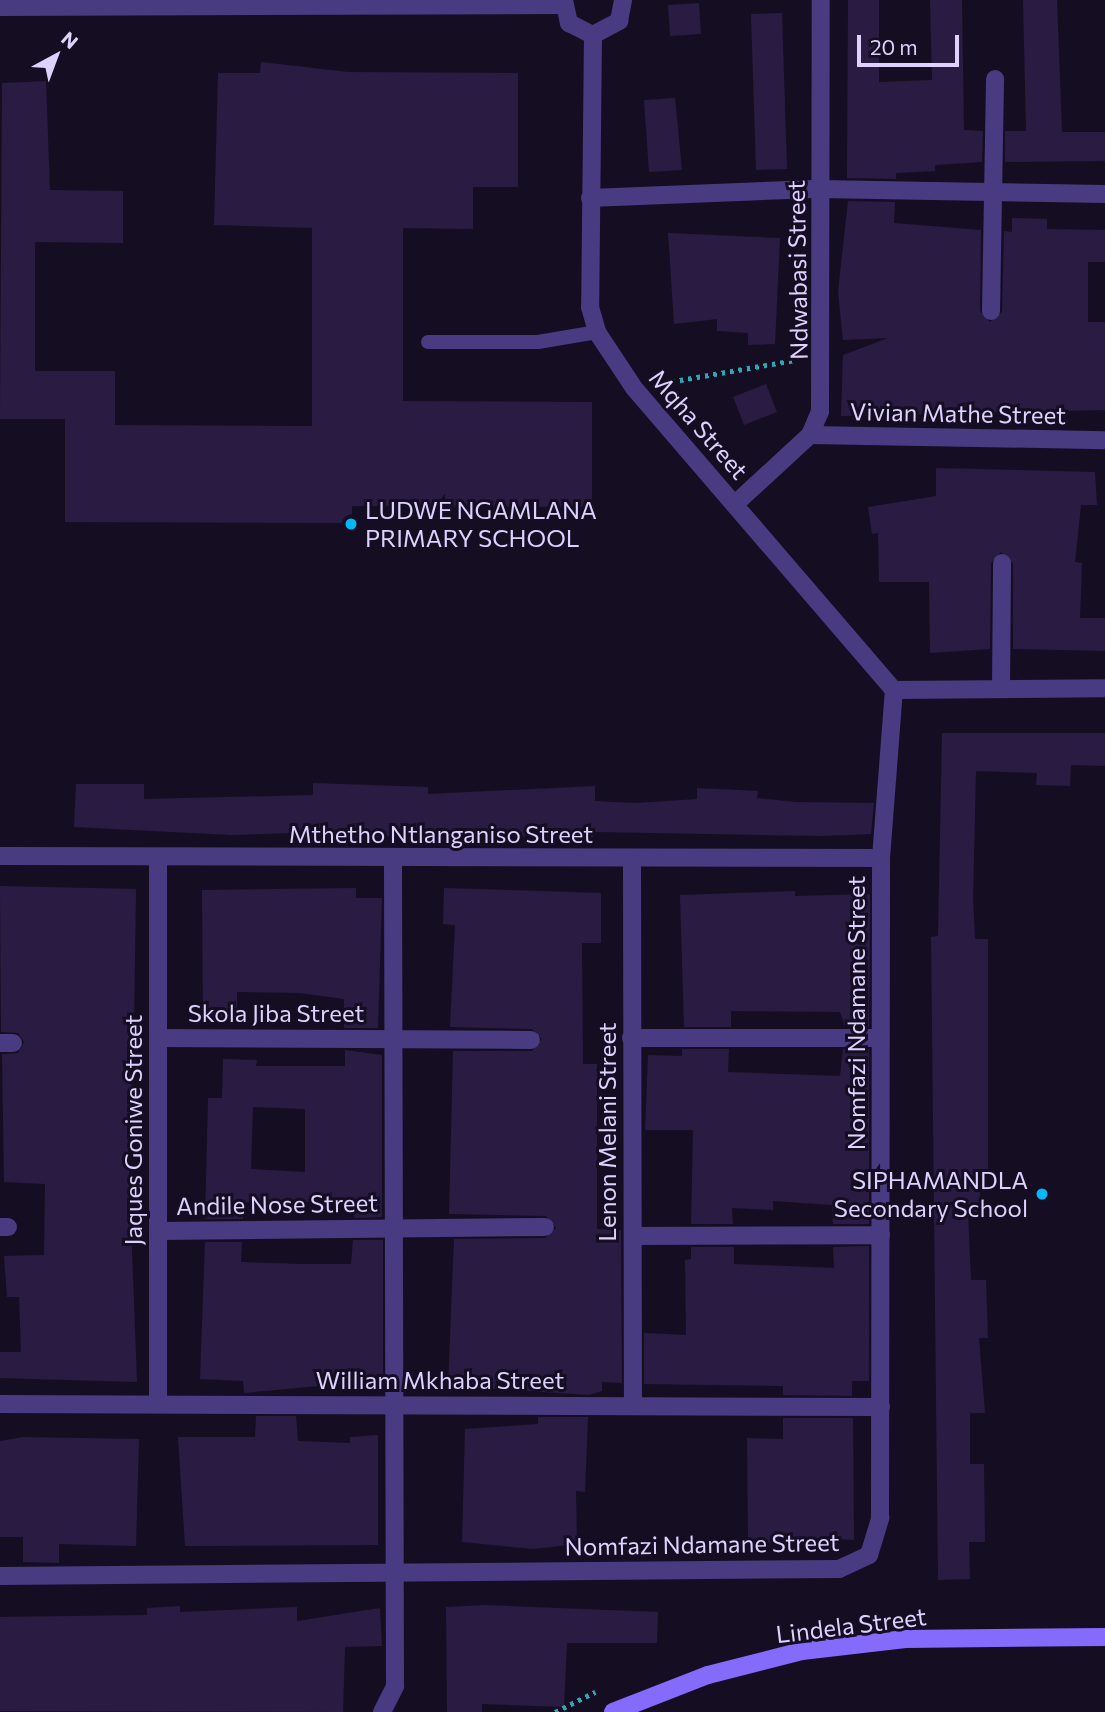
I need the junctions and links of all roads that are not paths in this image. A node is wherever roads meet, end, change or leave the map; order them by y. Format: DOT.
graph roads {
  1 [pos="623,0"];
  2 [pos="821,0"];
  3 [pos="95,3"];
  4 [pos="244,3"];
  5 [pos="422,3"];
  6 [pos="564,3"];
  7 [pos="0,7"];
  8 [pos="593,35"];
  9 [pos="995,79"];
  10 [pos="819,189"];
  11 [pos="993,193"];
  12 [pos="1105,194"];
  13 [pos="590,198"];
  14 [pos="991,310"];
  15 [pos="597,332"];
  16 [pos="428,342"];
  17 [pos="810,435"];
  18 [pos="1105,440"];
  19 [pos="735,504"];
  20 [pos="1002,563"];
  21 [pos="1000,687"];
  22 [pos="1105,688"];
  23 [pos="894,690"];
  24 [pos="0,856"];
  25 [pos="158,857"];
  26 [pos="881,858"];
  27 [pos="393,859"];
  28 [pos="632,859"];
  29 [pos="158,1038"];
  30 [pos="394,1038"];
  31 [pos="631,1038"];
  32 [pos="880,1038"];
  33 [pos="531,1040"];
  34 [pos="396,1227"];
  35 [pos="545,1227"];
  36 [pos="158,1231"];
  37 [pos="881,1235"];
  38 [pos="633,1236"];
  39 [pos="158,1403"];
  40 [pos="0,1404"];
  41 [pos="394,1404"];
  42 [pos="633,1405"];
  43 [pos="881,1407"];
  44 [pos="394,1573"];
  45 [pos="0,1576"];
  46 [pos="1105,1637"];
  47 [pos="382,1712"];
  48 [pos="613,1712"];
  1 -- 8 [label="street"];
  2 -- 10 [label="street, Ndwabasi Street"];
  3 -- 4 [label="street"];
  3 -- 7 [label="street"];
  4 -- 5 [label="street"];
  5 -- 6 [label="street"];
  6 -- 8 [label="street"];
  8 -- 13 [label="street, Mqha Street"];
  9 -- 11 [label="street"];
  10 -- 11 [label="street"];
  10 -- 13 [label="street"];
  10 -- 17 [label="street, Ndwabasi Street"];
  11 -- 12 [label="street"];
  11 -- 14 [label="street"];
  13 -- 15 [label="street, Mqha Street"];
  15 -- 16 [label="lane"];
  15 -- 19 [label="street, Mqha Street"];
  17 -- 18 [label="street, Vivian Mathe Street"];
  17 -- 19 [label="street, Ndwabasi Street"];
  19 -- 23 [label="street, Mqha Street"];
  20 -- 21 [label="street"];
  21 -- 22 [label="street"];
  21 -- 23 [label="street"];
  23 -- 26 [label="street, Nomfazi Ndamane Street"];
  24 -- 25 [label="street, Mthetho Ntlanganiso Street"];
  25 -- 27 [label="street, Mthetho Ntlanganiso Street"];
  25 -- 29 [label="street, Jaques Goniwe Street"];
  26 -- 28 [label="street, Mthetho Ntlanganiso Street"];
  26 -- 32 [label="street, Nomfazi Ndamane Street"];
  27 -- 28 [label="street, Mthetho Ntlanganiso Street"];
  27 -- 30 [label="street"];
  28 -- 31 [label="street, Lenon Melani Street"];
  29 -- 30 [label="street, Skola Jiba Street"];
  29 -- 36 [label="street, Jaques Goniwe Street"];
  30 -- 33 [label="street, Skola Jiba Street"];
  30 -- 34 [label="street"];
  31 -- 32 [label="street"];
  31 -- 38 [label="street, Lenon Melani Street"];
  32 -- 37 [label="street, Nomfazi Ndamane Street"];
  34 -- 35 [label="street, Andile Nose Street"];
  34 -- 36 [label="street, Andile Nose Street"];
  34 -- 41 [label="street"];
  36 -- 39 [label="street, Jaques Goniwe Street"];
  37 -- 38 [label="street"];
  37 -- 43 [label="street, Nomfazi Ndamane Street"];
  38 -- 42 [label="street, Lenon Melani Street"];
  39 -- 40 [label="street, William Mkhaba Street"];
  39 -- 41 [label="street, William Mkhaba Street"];
  41 -- 42 [label="street, William Mkhaba Street"];
  41 -- 44 [label="street"];
  42 -- 43 [label="street, William Mkhaba Street"];
  43 -- 44 [label="street, Nomfazi Ndamane Street"];
  44 -- 45 [label="street, Nomfazi Ndamane Street"];
  44 -- 47 [label="street"];
  46 -- 48 [label="street, Lindela Street"];
}
